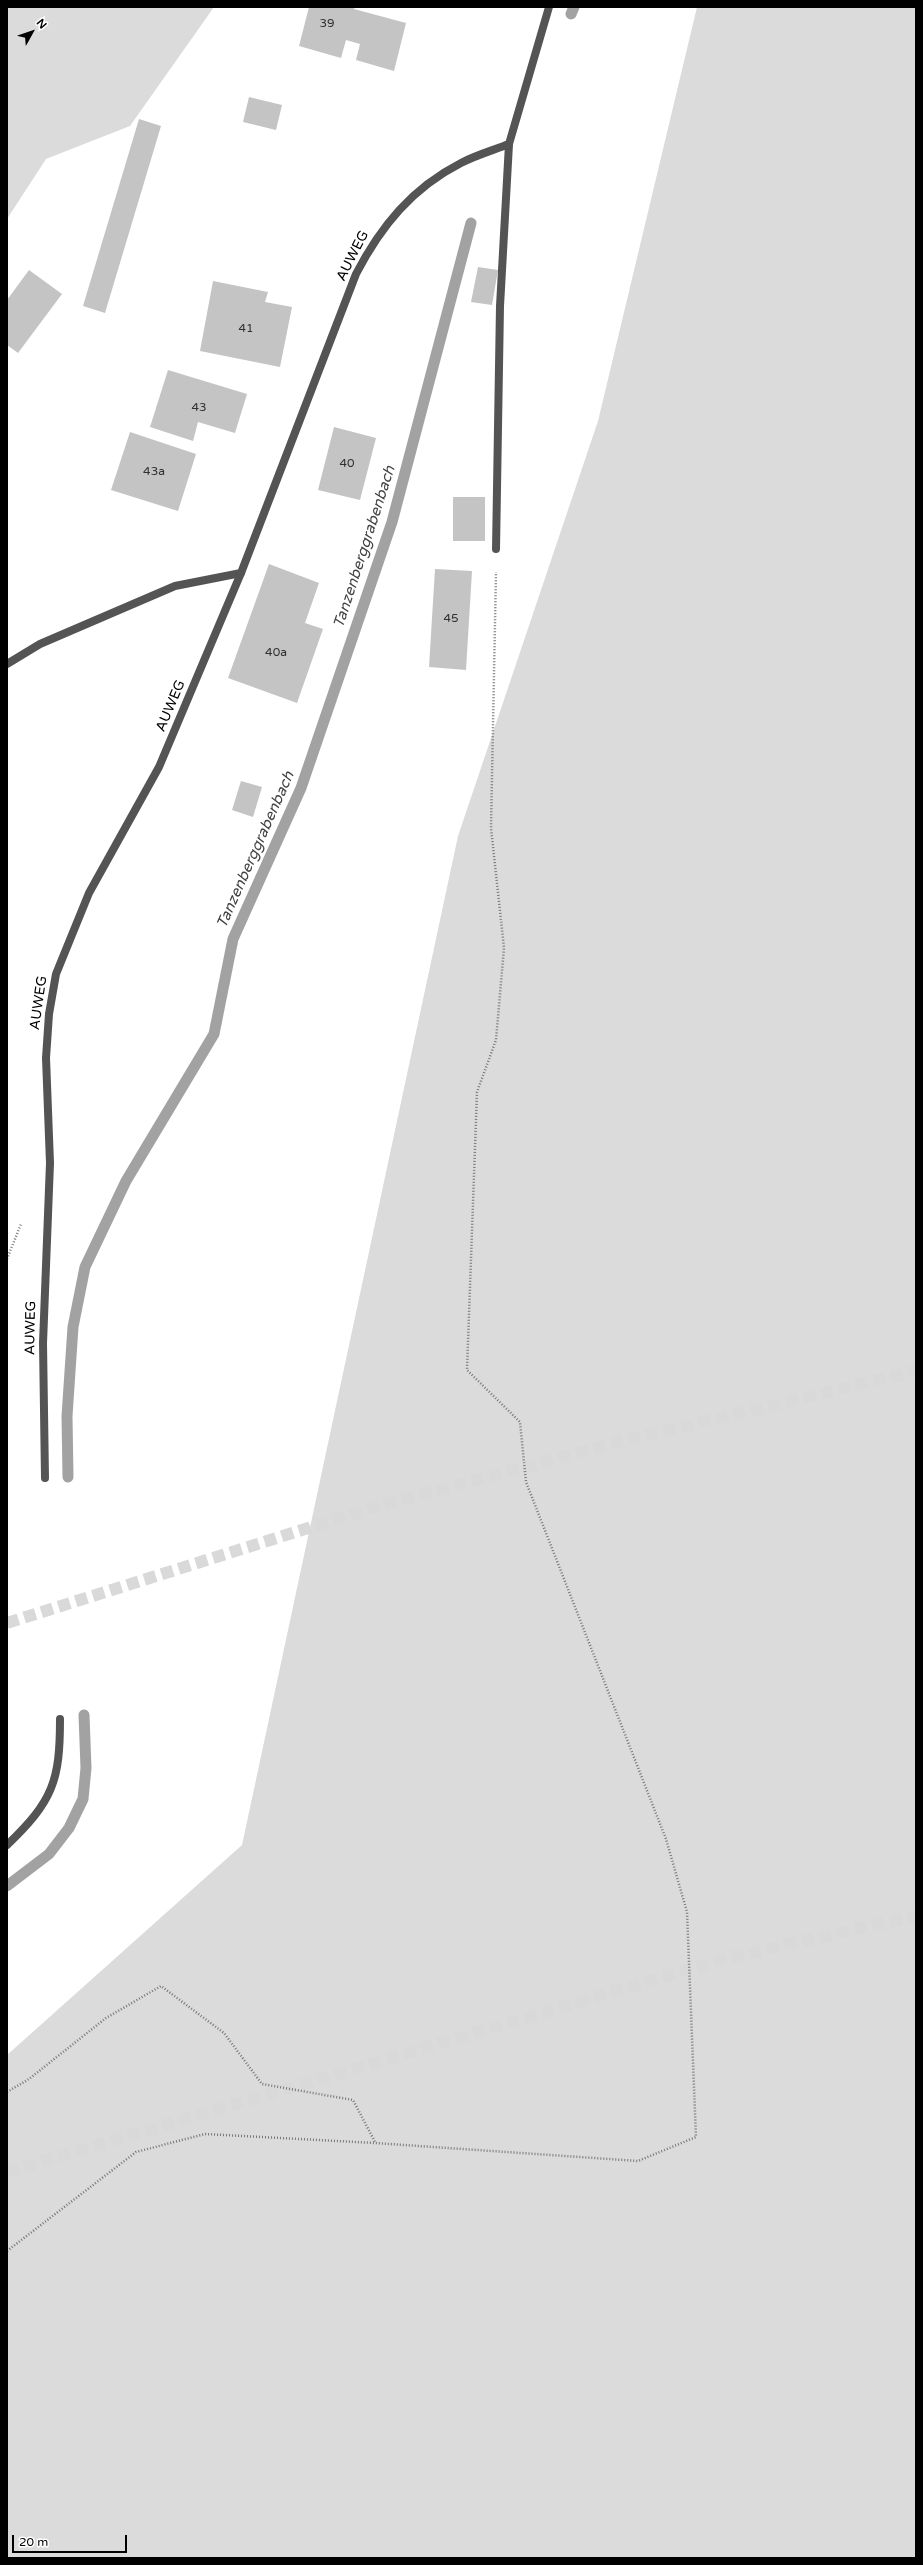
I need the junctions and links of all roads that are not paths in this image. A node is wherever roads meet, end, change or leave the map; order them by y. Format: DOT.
graph roads {
  1 [pos="549,7"];
  2 [pos="509,144"];
  3 [pos="496,549"];
  4 [pos="241,573"];
  5 [pos="7,664"];
  6 [pos="45,1478"];
  7 [pos="60,1719"];
  8 [pos="7,1845"];
  1 -- 2 [label="street"];
  2 -- 3 [label="street"];
  2 -- 4 [label="street, AUWEG"];
  4 -- 5 [label="street"];
  4 -- 6 [label="street, AUWEG"];
  7 -- 8 [label="street"];
}
